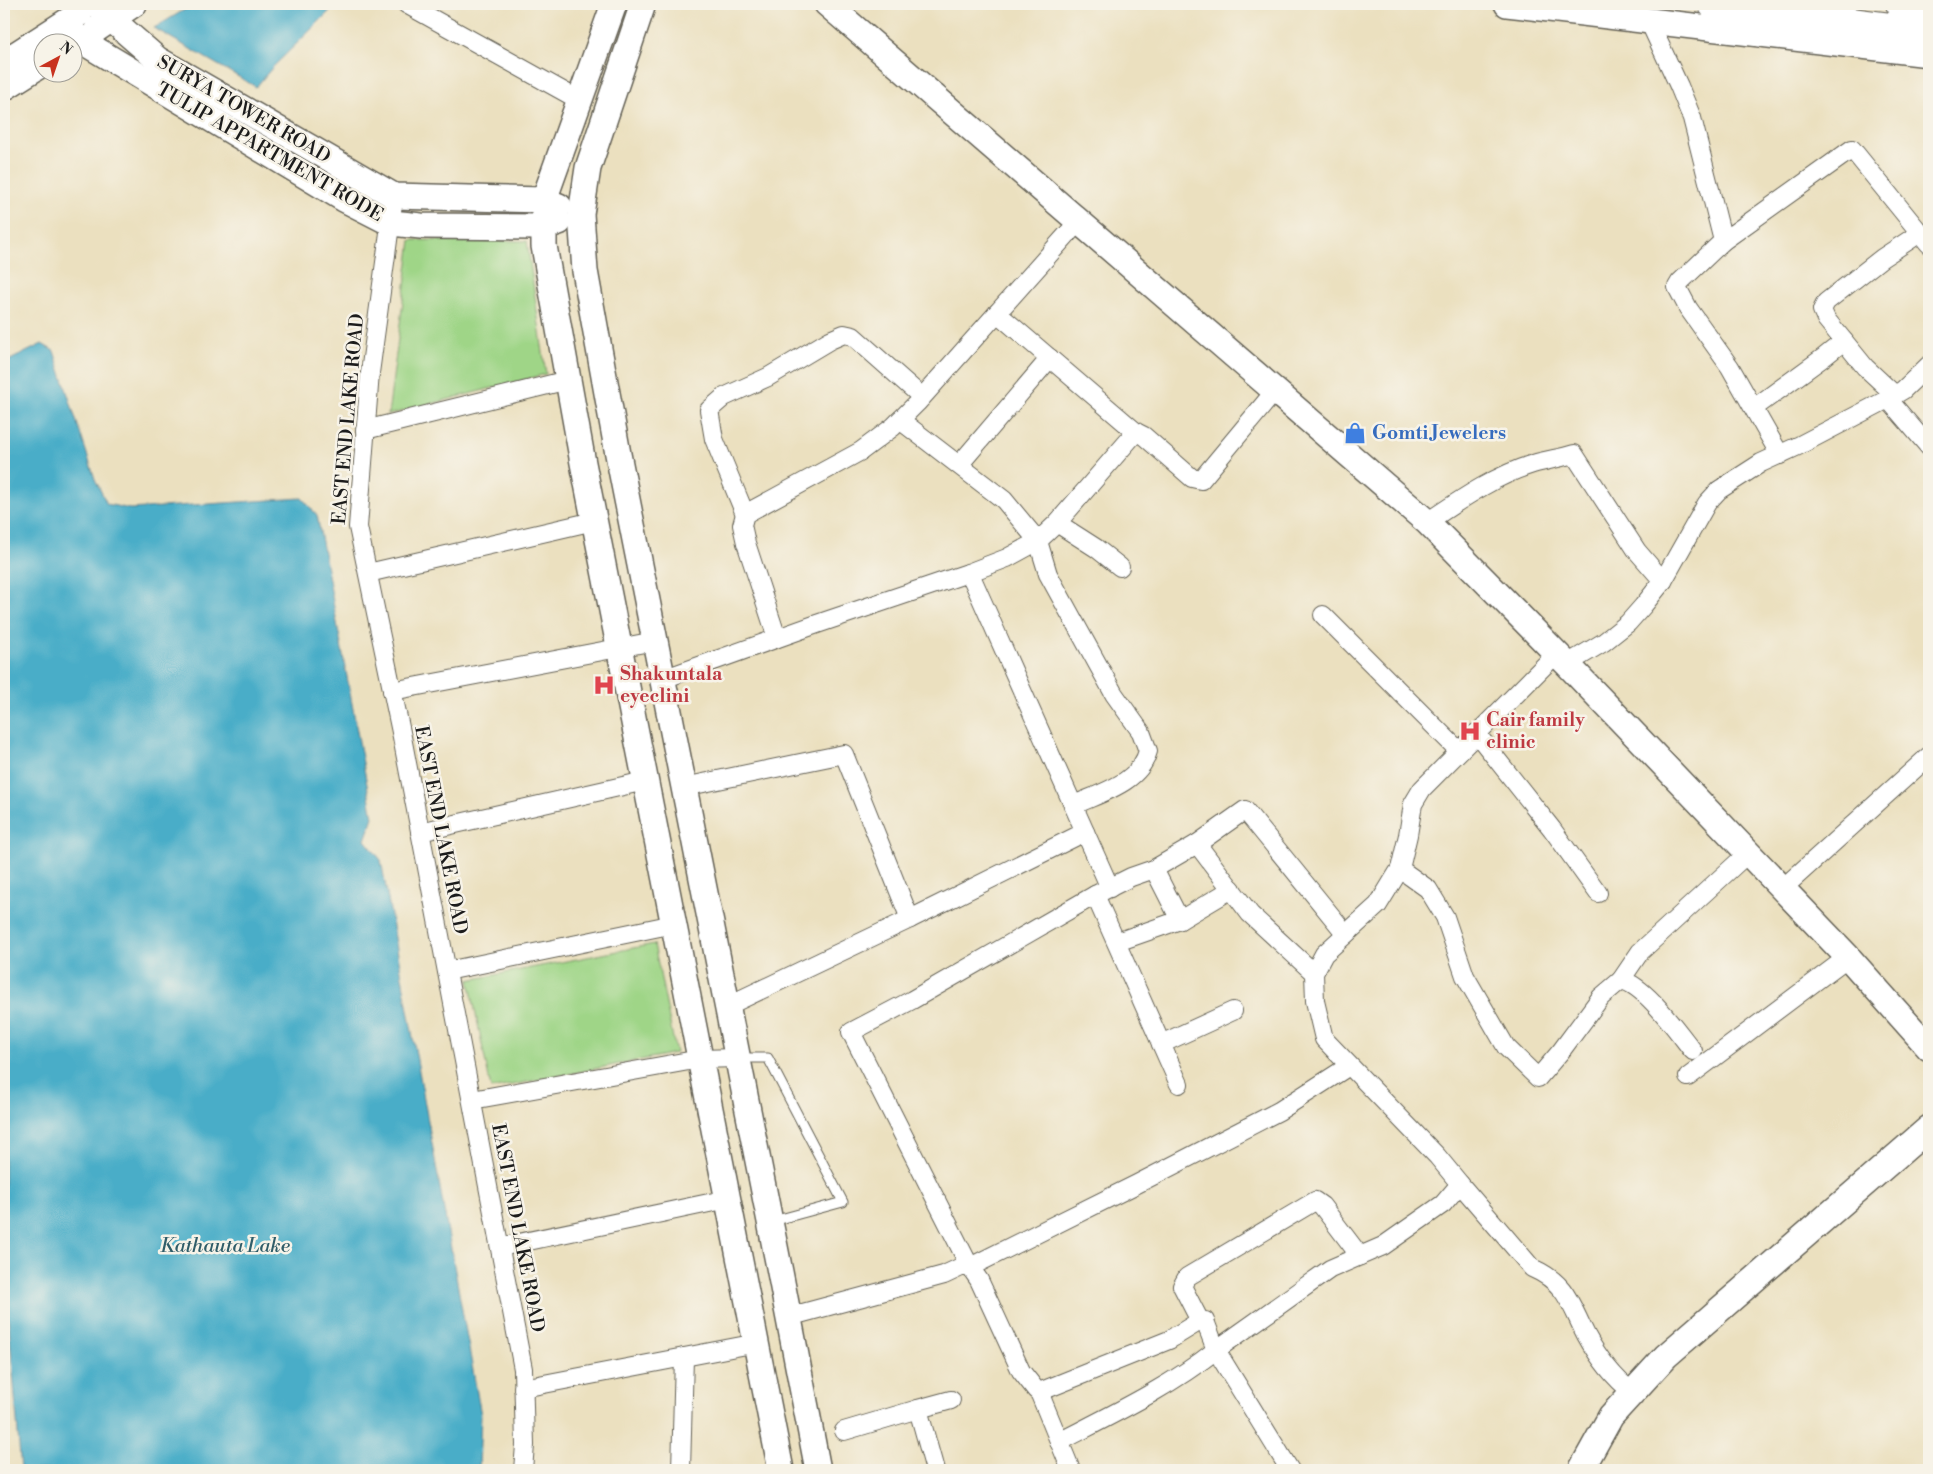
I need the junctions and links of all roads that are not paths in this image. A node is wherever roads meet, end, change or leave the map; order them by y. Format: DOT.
graph roads {
  1 [pos="134,4"];
  2 [pos="406,4"];
  3 [pos="614,4"];
  4 [pos="643,4"];
  5 [pos="827,4"];
  6 [pos="1507,4"];
  7 [pos="1712,4"];
  8 [pos="1900,4"];
  9 [pos="1929,7"];
  10 [pos="100,9"];
  11 [pos="1805,20"];
  12 [pos="1649,21"];
  13 [pos="77,32"];
  14 [pos="1929,32"];
  15 [pos="82,41"];
  16 [pos="32,51"];
  17 [pos="1929,54"];
  18 [pos="4,62"];
  19 [pos="32,70"];
  20 [pos="4,88"];
  21 [pos="579,100"];
  22 [pos="394,196"];
  23 [pos="544,200"];
  24 [pos="581,214"];
  25 [pos="1079,221"];
  26 [pos="391,223"];
  27 [pos="544,227"];
  28 [pos="1925,238"];
  29 [pos="1723,241"];
  30 [pos="997,313"];
  31 [pos="1844,340"];
  32 [pos="1050,358"];
  33 [pos="1929,365"];
  34 [pos="568,380"];
  35 [pos="1275,391"];
  36 [pos="922,397"];
  37 [pos="1892,397"];
  38 [pos="1754,408"];
  39 [pos="900,420"];
  40 [pos="365,430"];
  41 [pos="1136,432"];
  42 [pos="1929,447"];
  43 [pos="1780,454"];
  44 [pos="959,465"];
  45 [pos="745,514"];
  46 [pos="594,521"];
  47 [pos="1427,522"];
  48 [pos="1057,523"];
  49 [pos="1038,541"];
  50 [pos="1120,567"];
  51 [pos="368,573"];
  52 [pos="968,573"];
  53 [pos="1663,581"];
  54 [pos="1323,615"];
  55 [pos="777,638"];
  56 [pos="655,641"];
  57 [pos="619,647"];
  58 [pos="1562,659"];
  59 [pos="663,679"];
  60 [pos="392,691"];
  61 [pos="1476,733"];
  62 [pos="1459,751"];
  63 [pos="1929,756"];
  64 [pos="645,781"];
  65 [pos="684,787"];
  66 [pos="1074,805"];
  67 [pos="420,832"];
  68 [pos="1085,832"];
  69 [pos="1197,844"];
  70 [pos="1748,852"];
  71 [pos="1154,869"];
  72 [pos="1400,869"];
  73 [pos="1232,888"];
  74 [pos="1782,888"];
  75 [pos="1102,891"];
  76 [pos="1598,893"];
  77 [pos="910,919"];
  78 [pos="1180,920"];
  79 [pos="674,924"];
  80 [pos="1346,934"];
  81 [pos="1117,942"];
  82 [pos="1848,957"];
  83 [pos="447,971"];
  84 [pos="1314,973"];
  85 [pos="1621,980"];
  86 [pos="727,1006"];
  87 [pos="1233,1011"];
  88 [pos="1161,1044"];
  89 [pos="1929,1048"];
  90 [pos="1693,1050"];
  91 [pos="737,1058"];
  92 [pos="700,1059"];
  93 [pos="1349,1066"];
  94 [pos="1688,1077"];
  95 [pos="1179,1084"];
  96 [pos="472,1100"];
  97 [pos="1929,1129"];
  98 [pos="1460,1184"];
  99 [pos="728,1199"];
  100 [pos="770,1222"];
  101 [pos="500,1247"];
  102 [pos="1360,1256"];
  103 [pos="970,1267"];
  104 [pos="788,1316"];
  105 [pos="1200,1321"];
  106 [pos="756,1343"];
  107 [pos="1216,1350"];
  108 [pos="684,1358"];
  109 [pos="524,1388"];
  110 [pos="1039,1392"];
  111 [pos="1632,1392"];
  112 [pos="951,1400"];
  113 [pos="918,1409"];
  114 [pos="844,1431"];
  115 [pos="1059,1442"];
  116 [pos="523,1470"];
  117 [pos="681,1470"];
  118 [pos="781,1470"];
  119 [pos="818,1470"];
  120 [pos="935,1470"];
  121 [pos="1071,1470"];
  122 [pos="1290,1470"];
  123 [pos="1580,1470"];
  1 -- 10 [label="street"];
  2 -- 21 [label="street"];
  3 -- 21 [label="street"];
  4 -- 24 [label="street"];
  5 -- 25 [label="street"];
  6 -- 12 [label="street"];
  7 -- 11 [label="highway"];
  8 -- 9 [label="highway"];
  10 -- 13 [label="street"];
  10 -- 22 [label="street, SURYA TOWER ROAD"];
  11 -- 12 [label="street"];
  11 -- 14 [label="highway"];
  11 -- 17 [label="street"];
  12 -- 29 [label="street"];
  15 -- 26 [label="street, TULIP APPARTMENT RODE"];
  16 -- 18 [label="street"];
  19 -- 20 [label="street"];
  21 -- 23 [label="street"];
  22 -- 23 [label="street, SURYA TOWER ROAD"];
  22 -- 26 [label="street, EAST END LAKE ROAD"];
  23 -- 24 [label="street, SURYA TOWER ROAD"];
  23 -- 27 [label="street"];
  24 -- 27 [label="street, TULIP APPARTMENT RODE"];
  24 -- 56 [label="street"];
  25 -- 30 [label="street"];
  25 -- 35 [label="street"];
  26 -- 27 [label="street, TULIP APPARTMENT RODE"];
  26 -- 40 [label="street, EAST END LAKE ROAD"];
  27 -- 34 [label="street"];
  28 -- 29 [label="street"];
  28 -- 31 [label="street"];
  29 -- 38 [label="street"];
  30 -- 32 [label="street"];
  30 -- 36 [label="street"];
  31 -- 37 [label="street"];
  31 -- 38 [label="street"];
  32 -- 41 [label="street"];
  32 -- 44 [label="street"];
  33 -- 37 [label="street"];
  34 -- 40 [label="street"];
  34 -- 46 [label="street"];
  35 -- 41 [label="street"];
  35 -- 47 [label="street"];
  36 -- 39 [label="street"];
  36 -- 45 [label="street"];
  37 -- 42 [label="street"];
  37 -- 43 [label="street"];
  38 -- 43 [label="street"];
  39 -- 44 [label="street"];
  39 -- 45 [label="street"];
  40 -- 51 [label="street, EAST END LAKE ROAD"];
  41 -- 48 [label="street"];
  43 -- 53 [label="street"];
  44 -- 49 [label="street"];
  45 -- 55 [label="street"];
  46 -- 51 [label="street"];
  46 -- 57 [label="street"];
  47 -- 53 [label="street"];
  47 -- 58 [label="street"];
  48 -- 49 [label="street"];
  48 -- 50 [label="street"];
  49 -- 52 [label="street"];
  49 -- 66 [label="street"];
  51 -- 60 [label="street, EAST END LAKE ROAD"];
  52 -- 55 [label="street"];
  52 -- 66 [label="street"];
  53 -- 58 [label="street"];
  54 -- 62 [label="street"];
  55 -- 59 [label="street"];
  56 -- 57 [label="street"];
  56 -- 59 [label="street"];
  57 -- 60 [label="street"];
  57 -- 64 [label="street"];
  58 -- 61 [label="street"];
  58 -- 70 [label="street"];
  59 -- 65 [label="street"];
  60 -- 67 [label="street, EAST END LAKE ROAD"];
  61 -- 62 [label="street"];
  61 -- 76 [label="street"];
  62 -- 72 [label="street"];
  63 -- 74 [label="street"];
  64 -- 67 [label="street"];
  64 -- 79 [label="street"];
  65 -- 77 [label="street"];
  65 -- 86 [label="street"];
  66 -- 68 [label="street"];
  67 -- 83 [label="street, EAST END LAKE ROAD"];
  68 -- 75 [label="street"];
  68 -- 77 [label="street"];
  69 -- 71 [label="street"];
  69 -- 73 [label="street"];
  69 -- 80 [label="street"];
  70 -- 74 [label="street"];
  70 -- 85 [label="street"];
  71 -- 75 [label="street"];
  71 -- 78 [label="street"];
  72 -- 80 [label="street"];
  72 -- 85 [label="street"];
  73 -- 78 [label="street"];
  73 -- 84 [label="street"];
  74 -- 82 [label="street"];
  75 -- 81 [label="street"];
  75 -- 103 [label="street"];
  77 -- 86 [label="street"];
  78 -- 81 [label="street"];
  79 -- 83 [label="street"];
  79 -- 92 [label="street"];
  80 -- 84 [label="street"];
  81 -- 88 [label="street"];
  82 -- 89 [label="street"];
  82 -- 94 [label="street"];
  83 -- 96 [label="street, EAST END LAKE ROAD"];
  84 -- 93 [label="street"];
  85 -- 90 [label="street"];
  86 -- 91 [label="street"];
  87 -- 88 [label="street"];
  88 -- 95 [label="street"];
  91 -- 92 [label="street"];
  91 -- 100 [label="street"];
  91 -- 100 [label="lane"];
  92 -- 96 [label="street"];
  92 -- 99 [label="street"];
  93 -- 98 [label="street"];
  93 -- 103 [label="street"];
  96 -- 101 [label="street, EAST END LAKE ROAD"];
  97 -- 111 [label="street"];
  98 -- 102 [label="street"];
  98 -- 111 [label="street"];
  99 -- 101 [label="street"];
  99 -- 106 [label="street"];
  100 -- 104 [label="street"];
  101 -- 109 [label="street, EAST END LAKE ROAD"];
  102 -- 105 [label="street"];
  102 -- 107 [label="street"];
  103 -- 104 [label="street"];
  103 -- 110 [label="street"];
  104 -- 119 [label="street"];
  105 -- 107 [label="street"];
  105 -- 110 [label="street"];
  106 -- 108 [label="street"];
  106 -- 118 [label="street"];
  107 -- 115 [label="street"];
  107 -- 122 [label="street"];
  108 -- 109 [label="street"];
  108 -- 117 [label="street"];
  109 -- 116 [label="street, EAST END LAKE ROAD"];
  110 -- 115 [label="street"];
  111 -- 123 [label="street"];
  112 -- 113 [label="street"];
  113 -- 114 [label="street"];
  113 -- 120 [label="street"];
  115 -- 121 [label="street"];
}
